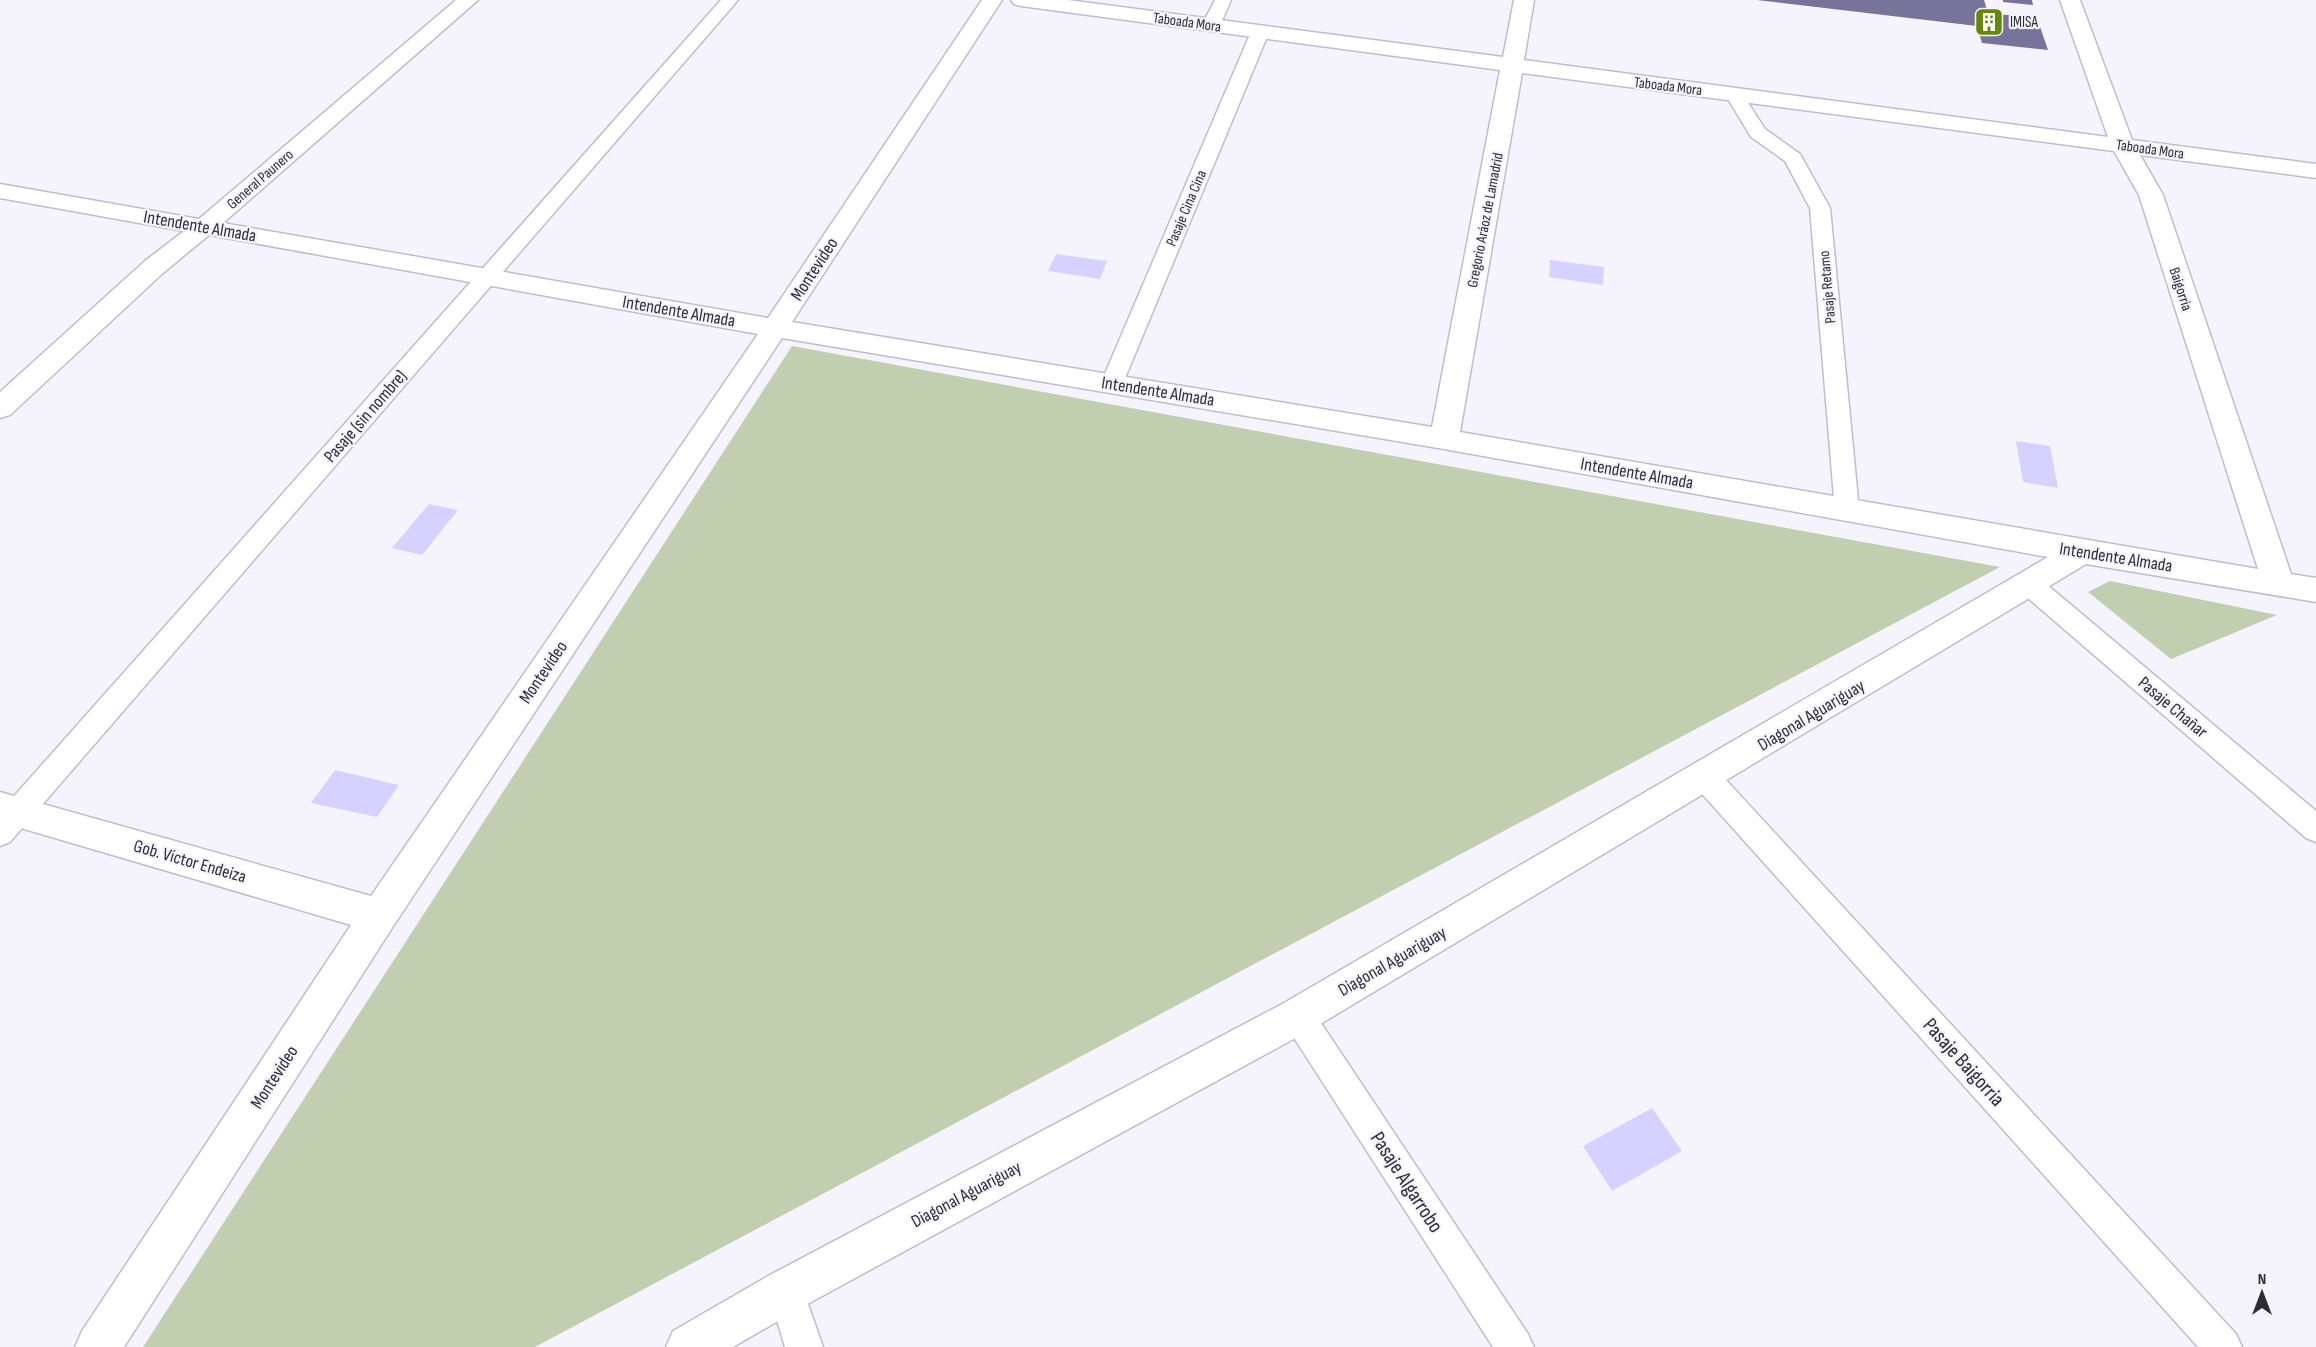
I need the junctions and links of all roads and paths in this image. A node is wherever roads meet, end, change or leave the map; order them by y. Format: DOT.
graph roads {
  1 [pos="468,0"];
  2 [pos="730,0"];
  3 [pos="992,0"];
  4 [pos="1021,0"];
  5 [pos="1223,0"];
  6 [pos="1524,0"];
  7 [pos="2070,0"];
  8 [pos="1212,25"];
  9 [pos="1260,32"];
  10 [pos="1514,65"];
  11 [pos="1734,94"];
  12 [pos="2123,146"];
  13 [pos="2316,171"];
  14 [pos="0,191"];
  15 [pos="204,227"];
  16 [pos="487,277"];
  17 [pos="775,328"];
  18 [pos="1112,383"];
  19 [pos="0,408"];
  20 [pos="1444,439"];
  21 [pos="1847,510"];
  22 [pos="2082,552"];
  23 [pos="2278,583"];
  24 [pos="2030,585"];
  25 [pos="2316,590"];
  26 [pos="1705,777"];
  27 [pos="6,817"];
  28 [pos="2316,829"];
  29 [pos="379,916"];
  30 [pos="1298,1016"];
  31 [pos="786,1291"];
  32 [pos="98,1347"];
  33 [pos="689,1347"];
  34 [pos="804,1347"];
  35 [pos="1515,1347"];
  36 [pos="2223,1347"];
  1 -- 15 [label="street, General Paunero"];
  2 -- 16 [label="lane, Pasaje (sin nombre)"];
  3 -- 17 [label="street, Montevideo"];
  4 -- 8 [label="street, Taboada Mora"];
  5 -- 8 [label="lane"];
  6 -- 10 [label="street, Gregorio Aráoz de Lamadrid"];
  7 -- 12 [label="street, Baigorria"];
  8 -- 9 [label="street, Taboada Mora"];
  9 -- 10 [label="street, Taboada Mora"];
  9 -- 18 [label="lane, Pasaje Cina Cina"];
  10 -- 11 [label="street, Taboada Mora"];
  10 -- 20 [label="street, Gregorio Aráoz de Lamadrid"];
  11 -- 12 [label="street, Taboada Mora"];
  11 -- 21 [label="lane, Pasaje Retamo"];
  12 -- 13 [label="street, Taboada Mora"];
  12 -- 23 [label="street, Baigorria"];
  14 -- 15 [label="street, Intendente Almada"];
  15 -- 16 [label="street, Intendente Almada"];
  15 -- 19 [label="street, General Paunero"];
  16 -- 17 [label="street, Intendente Almada"];
  16 -- 27 [label="lane, Pasaje (sin nombre)"];
  17 -- 18 [label="street, Intendente Almada"];
  17 -- 29 [label="street, Montevideo"];
  18 -- 20 [label="street, Intendente Almada"];
  20 -- 21 [label="street, Intendente Almada"];
  21 -- 22 [label="street, Intendente Almada"];
  22 -- 23 [label="street, Intendente Almada"];
  22 -- 24 [label="street, Diagonal Aguariguay"];
  23 -- 25 [label="street, Intendente Almada"];
  24 -- 26 [label="street, Diagonal Aguariguay"];
  24 -- 28 [label="lane, Pasaje Chañar"];
  26 -- 30 [label="street, Diagonal Aguariguay"];
  26 -- 36 [label="lane, Pasaje Baigorria"];
  27 -- 29 [label="street, Gob. Víctor Endeiza"];
  29 -- 32 [label="street, Montevideo"];
  30 -- 31 [label="street, Diagonal Aguariguay"];
  30 -- 35 [label="lane, Pasaje Algarrobo"];
  31 -- 33 [label="street, Diagonal Aguariguay"];
  31 -- 34 [label="lane"];
}
